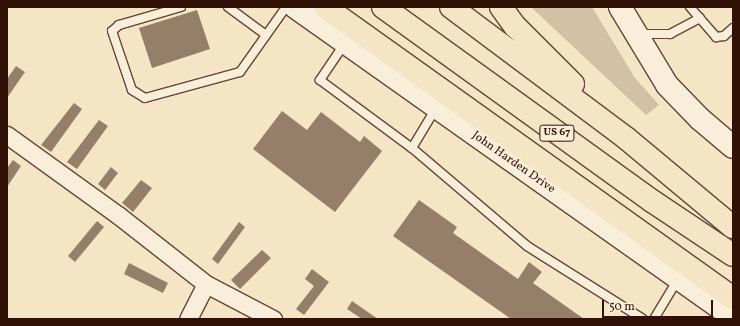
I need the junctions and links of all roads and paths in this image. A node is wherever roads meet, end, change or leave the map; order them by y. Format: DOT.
graph roads {
  1 [pos="181,7"];
  2 [pos="228,7"];
  3 [pos="286,7"];
  4 [pos="294,7"];
  5 [pos="325,7"];
  6 [pos="383,7"];
  7 [pos="451,7"];
  8 [pos="501,7"];
  9 [pos="620,7"];
  10 [pos="690,7"];
  11 [pos="700,18"];
  12 [pos="733,28"];
  13 [pos="634,34"];
  14 [pos="266,35"];
  15 [pos="345,43"];
  16 [pos="436,108"];
  17 [pos="7,135"];
  18 [pos="626,138"];
  19 [pos="733,147"];
  20 [pos="412,148"];
  21 [pos="733,227"];
  22 [pos="733,255"];
  23 [pos="678,280"];
  24 [pos="206,284"];
  25 [pos="733,298"];
  26 [pos="733,317"];
  27 [pos="188,319"];
  28 [pos="273,319"];
  29 [pos="643,319"];
  30 [pos="654,319"];
  1 -- 14 [label="lane"];
  2 -- 14 [label="lane"];
  3 -- 14 [label="lane"];
  4 -- 15 [label="street, John Harden Drive"];
  5 -- 25 [label="highway"];
  6 -- 22 [label="highway, US 67"];
  7 -- 18 [label="highway"];
  8 -- 18 [label="highway"];
  9 -- 13 [label="street"];
  10 -- 11 [label="lane"];
  11 -- 12 [label="lane"];
  11 -- 13 [label="lane"];
  13 -- 19 [label="street"];
  15 -- 16 [label="street, John Harden Drive"];
  15 -- 20 [label="lane"];
  16 -- 20 [label="lane"];
  16 -- 23 [label="street, John Harden Drive"];
  17 -- 24 [label="street"];
  18 -- 21 [label="highway"];
  20 -- 29 [label="lane"];
  23 -- 26 [label="street, John Harden Drive"];
  23 -- 30 [label="lane"];
  24 -- 27 [label="street"];
  24 -- 28 [label="street"];
}
